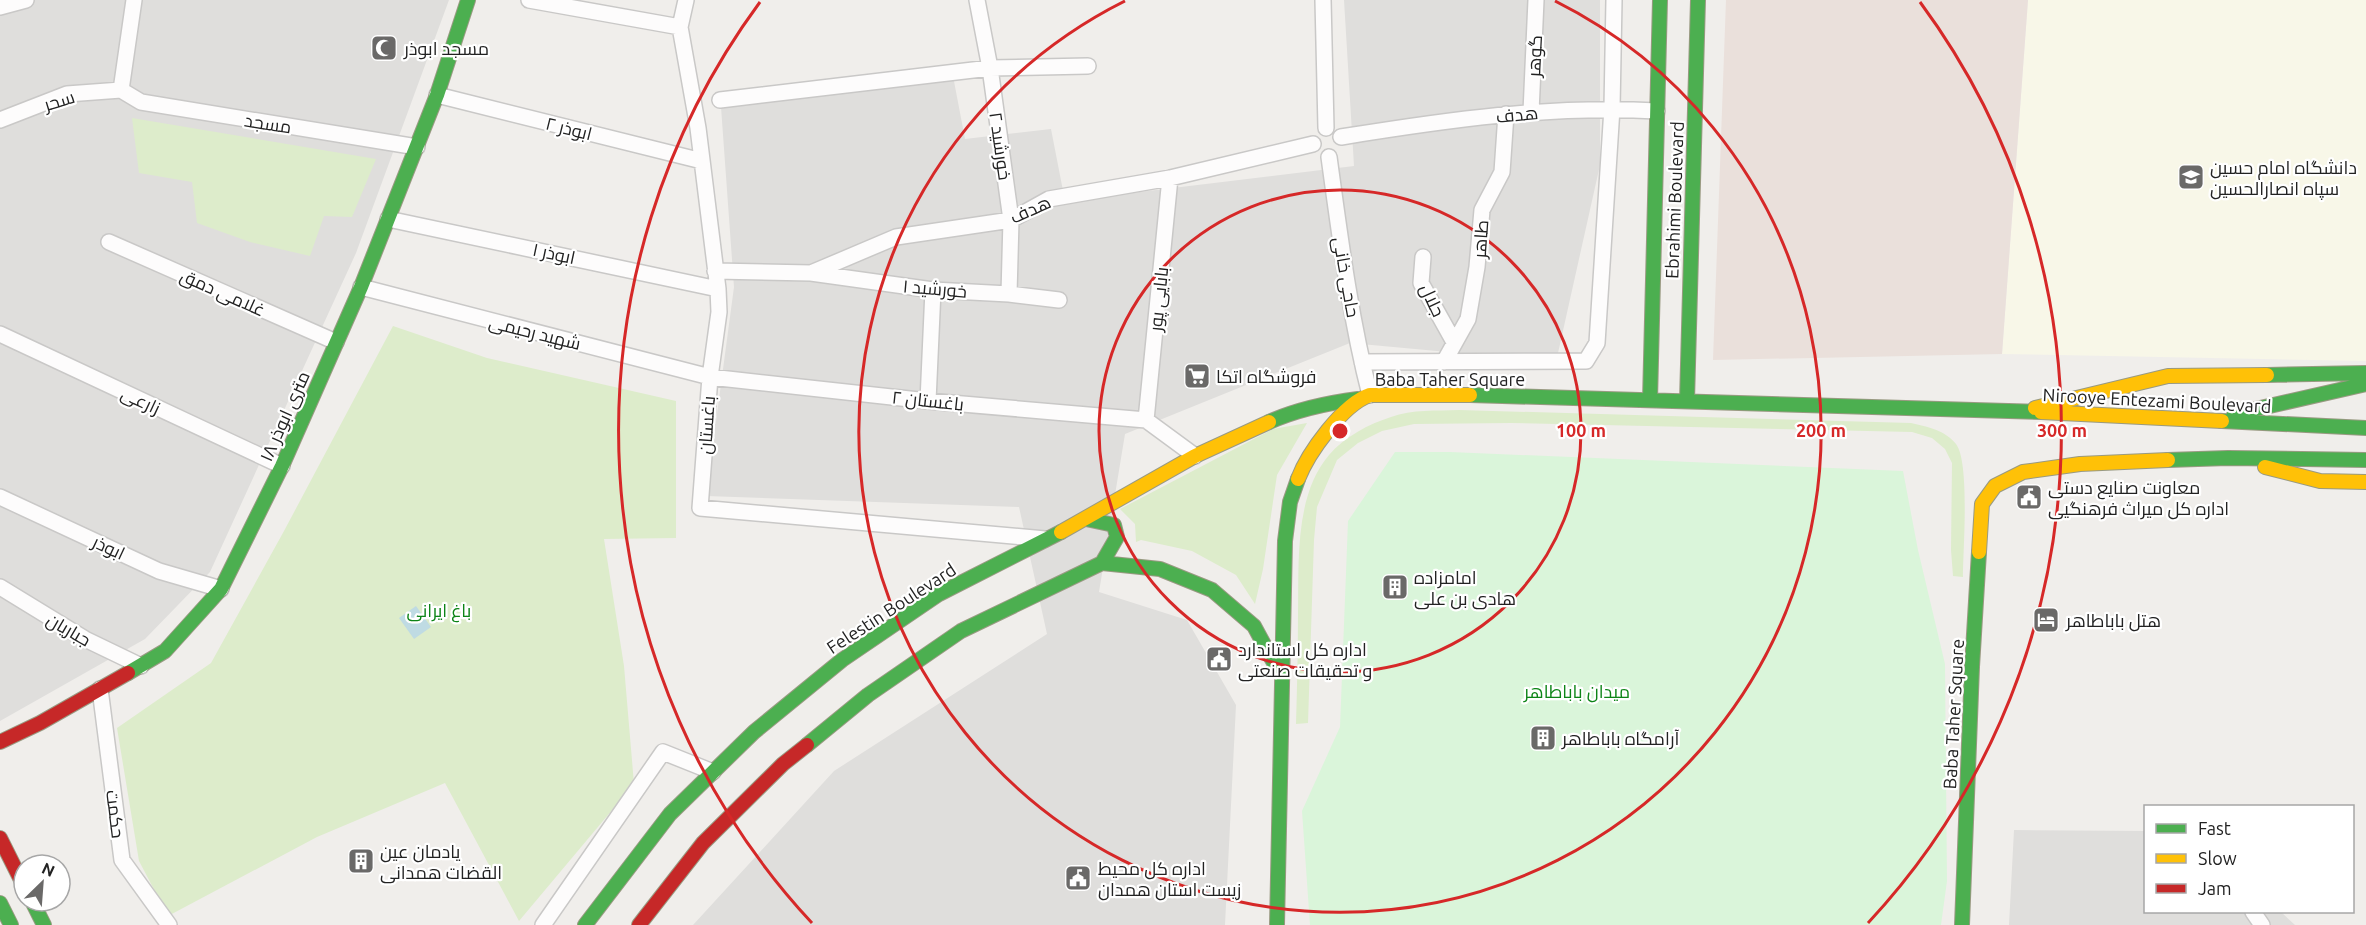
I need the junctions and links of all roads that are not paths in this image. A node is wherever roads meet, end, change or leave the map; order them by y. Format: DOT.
graph roads {
  1 [pos="26,0"];
  2 [pos="134,0"];
  3 [pos="468,0"];
  4 [pos="529,0"];
  5 [pos="686,0"];
  6 [pos="977,0"];
  7 [pos="1323,0"];
  8 [pos="1536,0"];
  9 [pos="1614,0"];
  10 [pos="1660,0"];
  11 [pos="1698,0"];
  12 [pos="0,7"];
  13 [pos="680,27"];
  14 [pos="1088,66"];
  15 [pos="990,68"];
  16 [pos="121,90"];
  17 [pos="437,95"];
  18 [pos="720,100"];
  19 [pos="1612,108"];
  20 [pos="1657,111"];
  21 [pos="1531,112"];
  22 [pos="1506,114"];
  23 [pos="0,120"];
  24 [pos="1326,128"];
  25 [pos="1341,136"];
  26 [pos="1313,144"];
  27 [pos="417,147"];
  28 [pos="1329,157"];
  29 [pos="702,161"];
  30 [pos="1170,178"];
  31 [pos="388,219"];
  32 [pos="1011,220"];
  33 [pos="109,242"];
  34 [pos="1424,257"];
  35 [pos="715,271"];
  36 [pos="811,273"];
  37 [pos="361,287"];
  38 [pos="718,289"];
  39 [pos="933,290"];
  40 [pos="1009,294"];
  41 [pos="1059,300"];
  42 [pos="0,334"];
  43 [pos="1651,339"];
  44 [pos="336,342"];
  45 [pos="1454,342"];
  46 [pos="1663,354"];
  47 [pos="1444,362"];
  48 [pos="1362,363"];
  49 [pos="2366,373"];
  50 [pos="710,377"];
  51 [pos="2366,384"];
  52 [pos="1364,397"];
  53 [pos="1650,400"];
  54 [pos="928,401"];
  55 [pos="1687,401"];
  56 [pos="1947,408"];
  57 [pos="2021,412"];
  58 [pos="1146,420"];
  59 [pos="2204,420"];
  60 [pos="2366,428"];
  61 [pos="1195,456"];
  62 [pos="2228,458"];
  63 [pos="2366,460"];
  64 [pos="282,466"];
  65 [pos="2366,482"];
  66 [pos="0,497"];
  67 [pos="1086,519"];
  68 [pos="1046,539"];
  69 [pos="1102,563"];
  70 [pos="0,587"];
  71 [pos="221,589"];
  72 [pos="141,666"];
  73 [pos="1281,674"];
  74 [pos="100,689"];
  75 [pos="0,742"];
  76 [pos="712,772"];
  77 [pos="0,838"];
  78 [pos="12,862"];
  79 [pos="0,903"];
  80 [pos="11,925"];
  81 [pos="169,925"];
  82 [pos="543,925"];
  83 [pos="585,925"];
  84 [pos="639,925"];
  85 [pos="1277,925"];
  86 [pos="1962,925"];
  1 -- 12 [label="street"];
  2 -- 16 [label="street"];
  3 -- 17 [label="main road, ۱۸ متری ابوذر"];
  4 -- 13 [label="street"];
  5 -- 13 [label="street, باغستان"];
  6 -- 15 [label="street, خورشید ۲"];
  7 -- 24 [label="street"];
  8 -- 21 [label="street, گوهر"];
  9 -- 19 [label="street"];
  10 -- 20 [label="main road, Ebrahimi Boulevard"];
  11 -- 55 [label="main road, Ebrahimi Boulevard"];
  13 -- 29 [label="street, باغستان"];
  14 -- 15 [label="street"];
  15 -- 18 [label="street"];
  15 -- 32 [label="street, خورشید ۲"];
  16 -- 23 [label="street, سحر"];
  16 -- 27 [label="street, مسجد"];
  17 -- 27 [label="main road, ۱۸ متری ابوذر"];
  17 -- 29 [label="street, ابوذر ۲"];
  19 -- 20 [label="street, هدف"];
  19 -- 21 [label="street, هدف"];
  19 -- 47 [label="street"];
  20 -- 43 [label="main road, Ebrahimi Boulevard"];
  21 -- 22 [label="street, هدف"];
  22 -- 25 [label="street, هدف"];
  22 -- 45 [label="street, طاهر"];
  24 -- 25 [label="street"];
  24 -- 26 [label="street"];
  25 -- 28 [label="street"];
  26 -- 28 [label="street"];
  26 -- 30 [label="street, هدف"];
  27 -- 31 [label="main road, ۱۸ متری ابوذر"];
  28 -- 48 [label="street, حاجی خانی"];
  29 -- 35 [label="street, باغستان"];
  30 -- 32 [label="street, هدف"];
  30 -- 58 [label="street, بابایی پور"];
  31 -- 37 [label="main road, ۱۸ متری ابوذر"];
  31 -- 38 [label="street, ابوذر ۱"];
  32 -- 36 [label="street, هدف"];
  32 -- 40 [label="street, خورشید ۲"];
  33 -- 44 [label="street, غلامی دمق"];
  34 -- 45 [label="street, جلال"];
  35 -- 36 [label="street, هدف"];
  35 -- 38 [label="street, باغستان"];
  36 -- 39 [label="street, خورشید ۱"];
  37 -- 44 [label="main road, ۱۸ متری ابوذر"];
  37 -- 50 [label="street, شهید رحیمی"];
  38 -- 50 [label="street, باغستان"];
  39 -- 40 [label="street, خورشید ۱"];
  39 -- 54 [label="street"];
  40 -- 41 [label="street, خورشید ۱"];
  42 -- 64 [label="street, زارعی"];
  43 -- 46 [label="main road"];
  43 -- 53 [label="main road, Ebrahimi Boulevard"];
  44 -- 64 [label="main road, ۱۸ متری ابوذر"];
  45 -- 47 [label="street, طاهر"];
  47 -- 48 [label="street"];
  48 -- 52 [label="street, حاجی خانی"];
  49 -- 57 [label="main road"];
  50 -- 54 [label="street, باغستان ۲"];
  50 -- 68 [label="street, باغستان"];
  51 -- 59 [label="main road"];
  52 -- 53 [label="main road, Baba Taher Square"];
  52 -- 61 [label="main road, Felestin Boulevard"];
  52 -- 73 [label="main road, Baba Taher Square"];
  53 -- 55 [label="main road, Baba Taher Square"];
  54 -- 58 [label="street, باغستان ۲"];
  55 -- 56 [label="main road, Baba Taher Square"];
  56 -- 57 [label="main road, Nirooye Entezami Boulevard"];
  57 -- 59 [label="main road, Nirooye Entezami Boulevard"];
  58 -- 61 [label="street"];
  59 -- 60 [label="main road, Nirooye Entezami Boulevard"];
  61 -- 67 [label="main road, Felestin Boulevard"];
  62 -- 63 [label="main road"];
  62 -- 65 [label="main road"];
  62 -- 86 [label="main road, Baba Taher Square"];
  64 -- 71 [label="main road, ۱۸ متری ابوذر"];
  66 -- 71 [label="street, ابوذر"];
  67 -- 68 [label="main road, Felestin Boulevard"];
  67 -- 69 [label="main road"];
  68 -- 76 [label="main road, Felestin Boulevard"];
  69 -- 73 [label="main road"];
  69 -- 84 [label="main road"];
  70 -- 72 [label="street, جباریان"];
  71 -- 72 [label="main road, ۱۸ متری ابوذر"];
  72 -- 74 [label="main road, ۱۸ متری ابوذر"];
  73 -- 85 [label="main road, Baba Taher Square"];
  74 -- 75 [label="main road, ۱۸ متری ابوذر"];
  74 -- 81 [label="street, حکمت"];
  76 -- 82 [label="street"];
  76 -- 83 [label="main road, Felestin Boulevard"];
  77 -- 78 [label="main road"];
  79 -- 80 [label="main road"];
}
